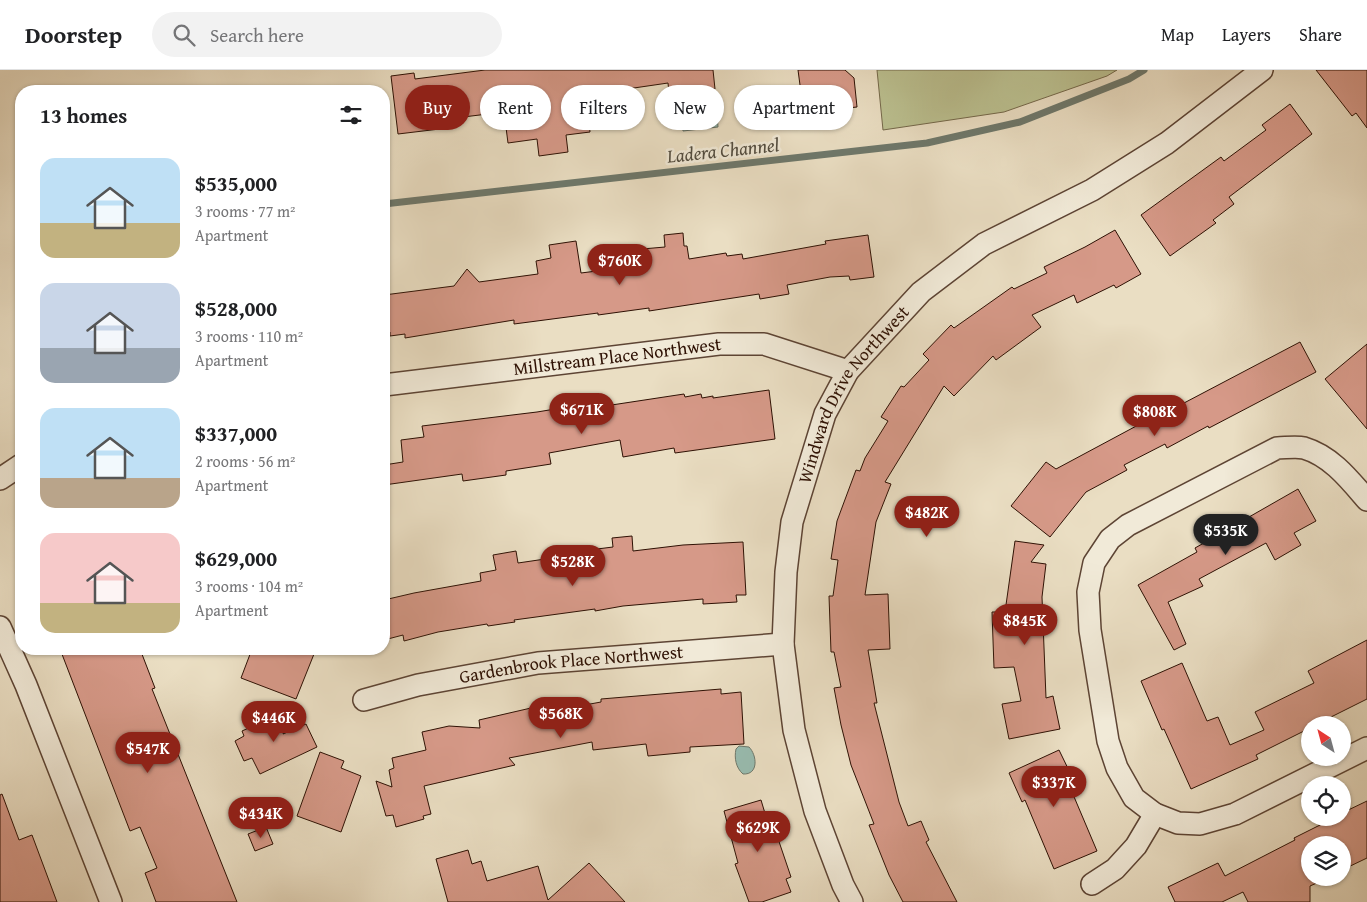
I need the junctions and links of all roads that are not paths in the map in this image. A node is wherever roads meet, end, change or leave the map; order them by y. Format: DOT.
graph roads {
  1 [pos="1262,70"];
  2 [pos="848,371"];
  3 [pos="390,384"];
  4 [pos="15,469"];
  5 [pos="0,479"];
  6 [pos="1367,500"];
  7 [pos="0,627"];
  8 [pos="783,644"];
  9 [pos="364,700"];
  10 [pos="1367,748"];
  11 [pos="1155,814"];
  12 [pos="1092,884"];
  13 [pos="111,902"];
  14 [pos="852,902"];
  1 -- 2 [label="street, Windward Drive Northwest"];
  2 -- 3 [label="street, Millstream Place Northwest"];
  2 -- 8 [label="street, Windward Drive Northwest"];
  4 -- 5 [label="street"];
  6 -- 11 [label="street"];
  7 -- 13 [label="street"];
  8 -- 9 [label="street, Gardenbrook Place Northwest"];
  8 -- 14 [label="street, Windward Drive Northwest"];
  10 -- 11 [label="street"];
  11 -- 12 [label="street"];
}
